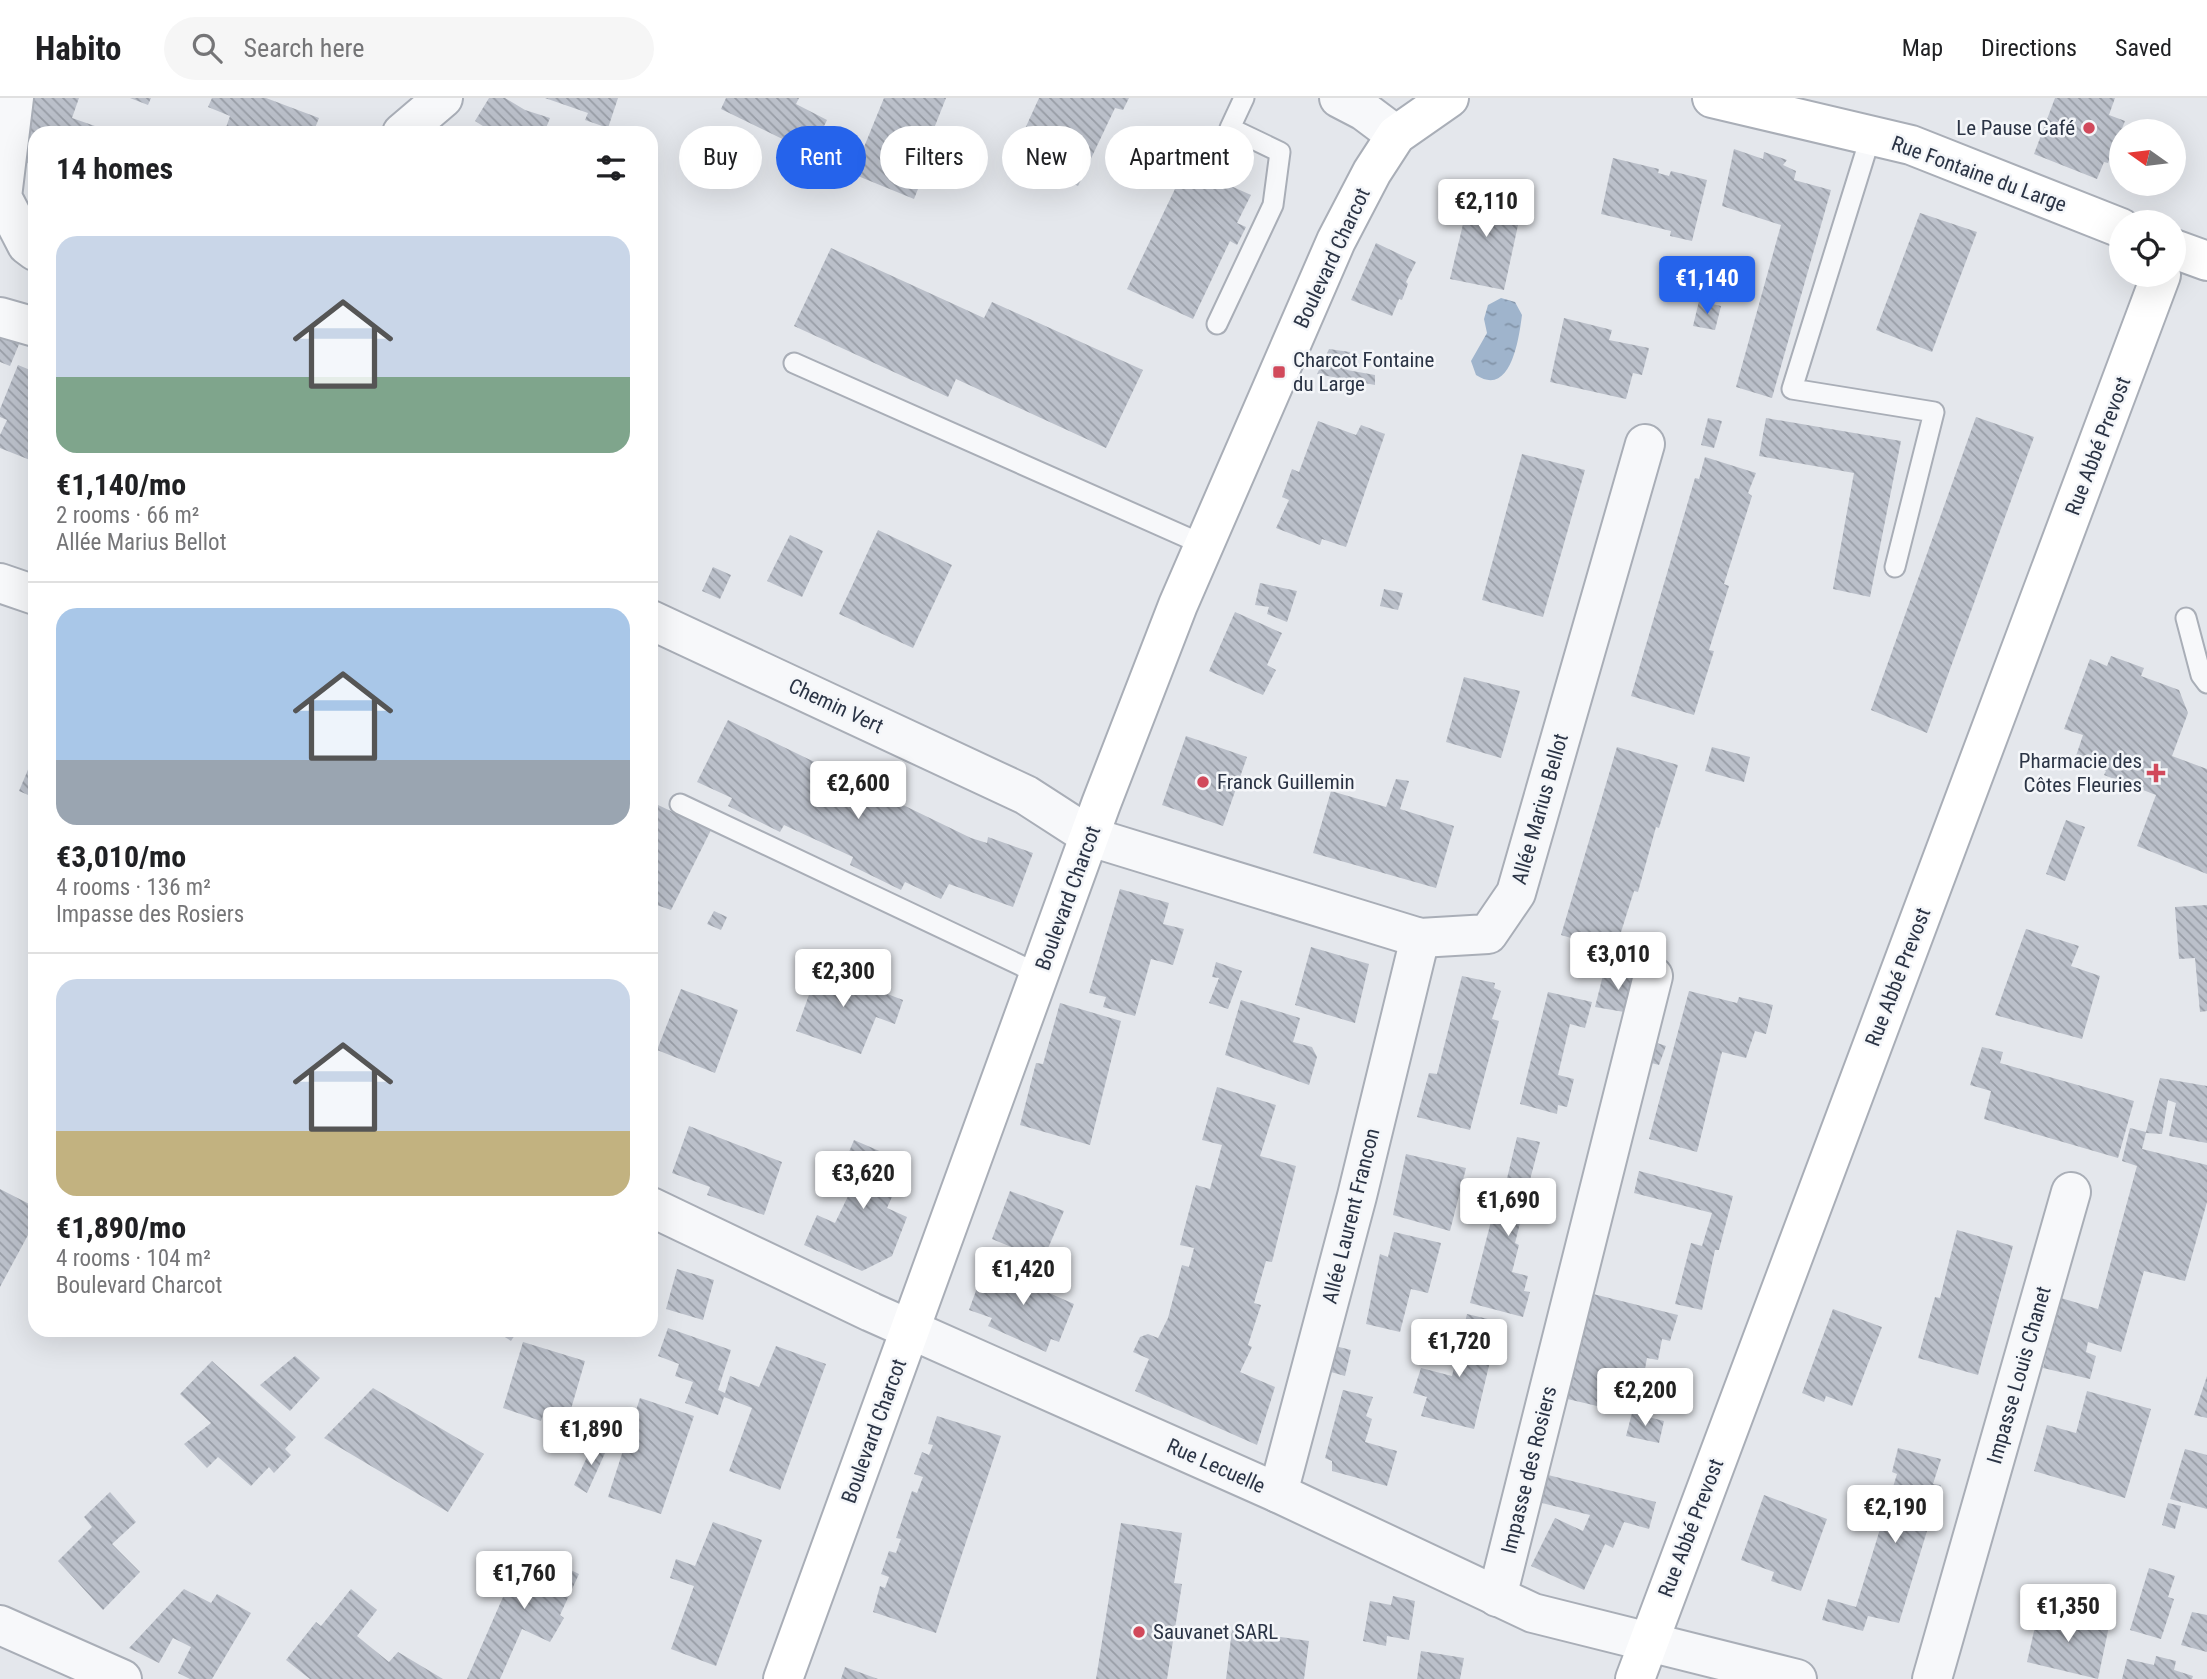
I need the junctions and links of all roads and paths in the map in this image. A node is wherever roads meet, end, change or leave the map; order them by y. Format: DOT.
graph roads {
  1 [pos="14,98"];
  2 [pos="443,98"];
  3 [pos="1244,98"];
  4 [pos="1339,98"];
  5 [pos="1449,98"];
  6 [pos="1712,98"];
  7 [pos="410,126"];
  8 [pos="1396,135"];
  9 [pos="1871,135"];
  10 [pos="2109,223"];
  11 [pos="28,246"];
  12 [pos="2186,253"];
  13 [pos="2207,261"];
  14 [pos="2156,287"];
  15 [pos="0,317"];
  16 [pos="1217,324"];
  17 [pos="28,325"];
  18 [pos="794,362"];
  19 [pos="1645,444"];
  20 [pos="1205,545"];
  21 [pos="1895,567"];
  22 [pos="0,583"];
  23 [pos="28,593"];
  24 [pos="2186,618"];
  25 [pos="658,623"];
  26 [pos="2207,683"];
  27 [pos="680,804"];
  28 [pos="1091,837"];
  29 [pos="1420,938"];
  30 [pos="1041,975"];
  31 [pos="1653,976"];
  32 [pos="2071,1192"];
  33 [pos="658,1210"];
  34 [pos="911,1330"];
  35 [pos="1278,1493"];
  36 [pos="1497,1597"];
  37 [pos="0,1625"];
  38 [pos="1648,1643"];
  39 [pos="122,1679"];
  40 [pos="783,1679"];
  41 [pos="1634,1679"];
  42 [pos="1797,1679"];
  43 [pos="1932,1679"];
  1 -- 11 [label="street"];
  2 -- 7 [label="street"];
  3 -- 16 [label="lane"];
  4 -- 8 [label="street"];
  5 -- 8 [label="street"];
  6 -- 9 [label="street, Rue Fontaine du Large"];
  8 -- 20 [label="street, Boulevard Charcot"];
  9 -- 10 [label="street, Rue Fontaine du Large"];
  9 -- 21 [label="lane"];
  12 -- 13 [label="street"];
  14 -- 38 [label="street, Rue Abbé Prevost"];
  15 -- 17 [label="street"];
  18 -- 20 [label="lane"];
  19 -- 29 [label="street, Allée Marius Bellot"];
  20 -- 28 [label="street, Boulevard Charcot"];
  22 -- 23 [label="street"];
  24 -- 26 [label="lane"];
  25 -- 28 [label="street, Chemin Vert"];
  27 -- 30 [label="lane"];
  28 -- 29 [label="street, Allée Marius Bellot"];
  28 -- 30 [label="street, Boulevard Charcot"];
  29 -- 35 [label="street, Allée Laurent Francon"];
  30 -- 34 [label="street, Boulevard Charcot"];
  31 -- 36 [label="street, Impasse des Rosiers"];
  32 -- 43 [label="street, Impasse Louis Chanet"];
  33 -- 34 [label="street, Rue Lecuelle"];
  34 -- 35 [label="street, Rue Lecuelle"];
  34 -- 40 [label="street, Boulevard Charcot"];
  35 -- 36 [label="street, Rue Lecuelle"];
  36 -- 38 [label="street, Rue Lecuelle"];
  37 -- 39 [label="street"];
  38 -- 41 [label="street, Rue Abbé Prevost"];
  38 -- 42 [label="street, Rue Lecuelle"];
}
